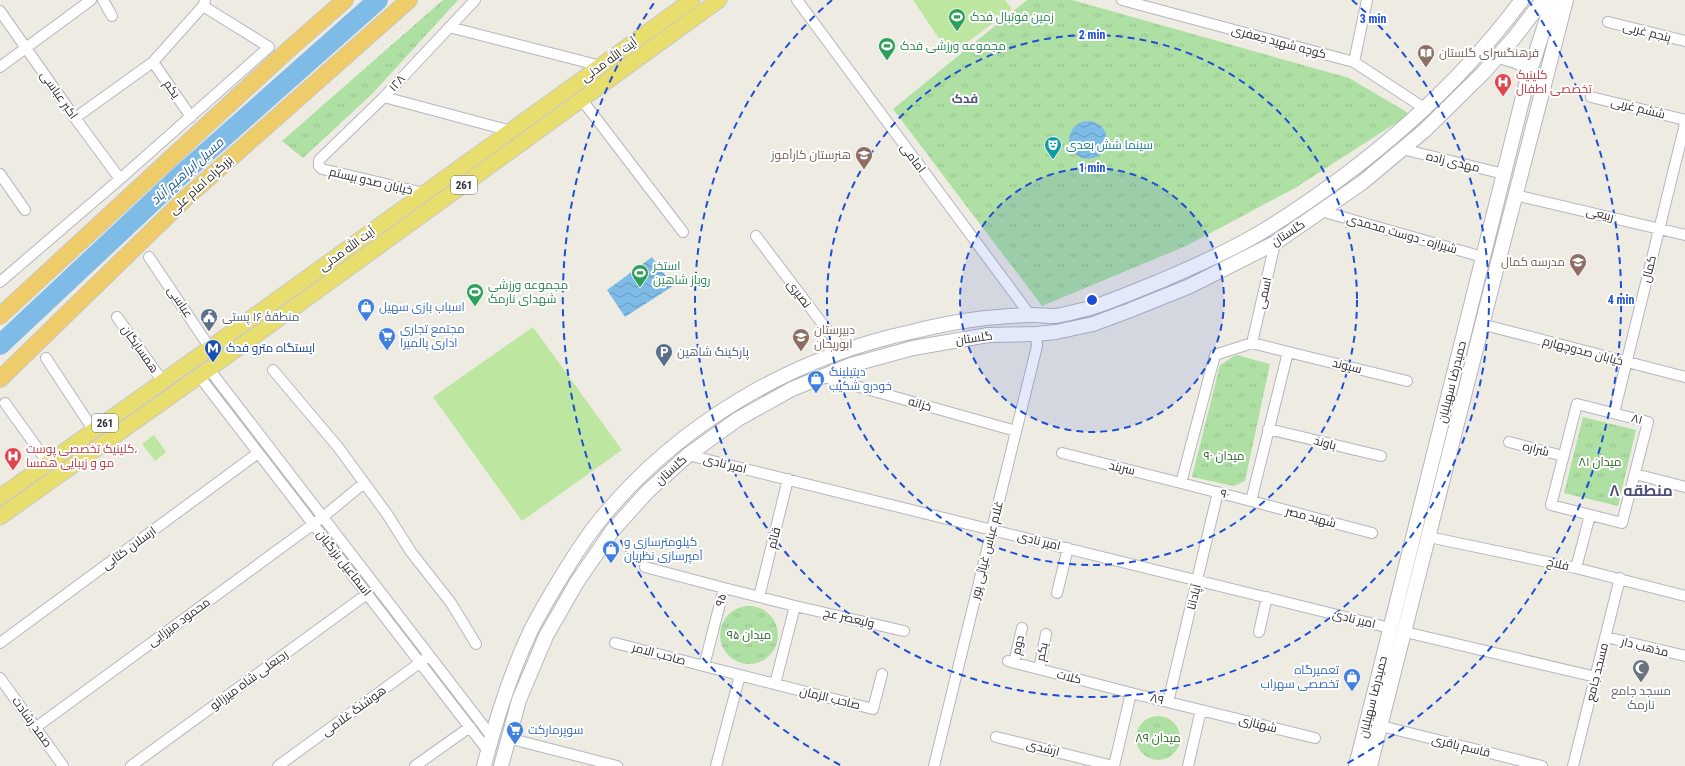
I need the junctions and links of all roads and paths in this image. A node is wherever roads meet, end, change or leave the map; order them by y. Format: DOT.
graph roads {
  1 [pos="91,0"];
  2 [pos="103,0"];
  3 [pos="345,0"];
  4 [pos="409,0"];
  5 [pos="475,0"];
  6 [pos="692,0"];
  7 [pos="719,0"];
  8 [pos="798,0"];
  9 [pos="1122,0"];
  10 [pos="1367,0"];
  11 [pos="1522,0"];
  12 [pos="1543,0"];
  13 [pos="1553,0"];
  14 [pos="1566,0"];
  15 [pos="204,3"];
  16 [pos="0,11"];
  17 [pos="112,16"];
  18 [pos="1608,22"];
  19 [pos="450,28"];
  20 [pos="1685,41"];
  21 [pos="26,48"];
  22 [pos="1498,56"];
  23 [pos="153,62"];
  24 [pos="1354,62"];
  25 [pos="601,66"];
  26 [pos="0,67"];
  27 [pos="1528,78"];
  28 [pos="384,97"];
  29 [pos="1590,97"];
  30 [pos="582,100"];
  31 [pos="1424,108"];
  32 [pos="191,117"];
  33 [pos="75,118"];
  34 [pos="1685,120"];
  35 [pos="1685,124"];
  36 [pos="511,131"];
  37 [pos="1402,149"];
  38 [pos="319,166"];
  39 [pos="0,174"];
  40 [pos="1504,174"];
  41 [pos="1520,177"];
  42 [pos="120,179"];
  43 [pos="1500,191"];
  44 [pos="424,194"];
  45 [pos="1515,195"];
  46 [pos="25,210"];
  47 [pos="1321,211"];
  48 [pos="1660,228"];
  49 [pos="683,232"];
  50 [pos="1685,235"];
  51 [pos="756,236"];
  52 [pos="1275,242"];
  53 [pos="149,257"];
  54 [pos="1483,257"];
  55 [pos="1498,261"];
  56 [pos="0,282"];
  57 [pos="1030,315"];
  58 [pos="0,316"];
  59 [pos="117,317"];
  60 [pos="1474,322"];
  61 [pos="1036,334"];
  62 [pos="1252,343"];
  63 [pos="843,351"];
  64 [pos="1288,352"];
  65 [pos="199,356"];
  66 [pos="46,358"];
  67 [pos="1626,362"];
  68 [pos="273,370"];
  69 [pos="204,373"];
  70 [pos="824,377"];
  71 [pos="1685,377"];
  72 [pos="0,379"];
  73 [pos="1407,381"];
  74 [pos="163,382"];
  75 [pos="5,403"];
  76 [pos="1614,414"];
  77 [pos="1268,429"];
  78 [pos="94,431"];
  79 [pos="1016,431"];
  80 [pos="1509,442"];
  81 [pos="104,444"];
  82 [pos="258,453"];
  83 [pos="1062,453"];
  84 [pos="688,455"];
  85 [pos="1381,456"];
  86 [pos="1564,456"];
  87 [pos="48,464"];
  88 [pos="1635,474"];
  89 [pos="788,480"];
  90 [pos="364,483"];
  91 [pos="1181,483"];
  92 [pos="1685,487"];
  93 [pos="1218,492"];
  94 [pos="0,497"];
  95 [pos="1251,502"];
  96 [pos="1590,515"];
  97 [pos="0,517"];
  98 [pos="323,517"];
  99 [pos="313,524"];
  100 [pos="992,529"];
  101 [pos="1372,533"];
  102 [pos="1414,534"];
  103 [pos="1429,537"];
  104 [pos="1068,548"];
  105 [pos="645,567"];
  106 [pos="1576,568"];
  107 [pos="1620,578"];
  108 [pos="1198,580"];
  109 [pos="724,588"];
  110 [pos="1057,593"];
  111 [pos="367,594"];
  112 [pos="1685,596"];
  113 [pos="759,597"];
  114 [pos="1267,597"];
  115 [pos="795,606"];
  116 [pos="1022,628"];
  117 [pos="1390,628"];
  118 [pos="904,631"];
  119 [pos="1259,632"];
  120 [pos="1405,632"];
  121 [pos="1046,634"];
  122 [pos="1606,637"];
  123 [pos="615,643"];
  124 [pos="0,644"];
  125 [pos="476,644"];
  126 [pos="430,656"];
  127 [pos="1685,656"];
  128 [pos="1010,662"];
  129 [pos="420,663"];
  130 [pos="704,666"];
  131 [pos="1039,669"];
  132 [pos="882,674"];
  133 [pos="740,675"];
  134 [pos="1596,677"];
  135 [pos="0,678"];
  136 [pos="774,684"];
  137 [pos="1131,693"];
  138 [pos="1168,702"];
  139 [pos="1201,710"];
  140 [pos="1367,722"];
  141 [pos="1381,726"];
  142 [pos="470,727"];
  143 [pos="35,728"];
  144 [pos="492,737"];
  145 [pos="996,737"];
  146 [pos="508,738"];
  147 [pos="1315,738"];
  148 [pos="488,751"];
  149 [pos="1529,764"];
  150 [pos="63,766"];
  151 [pos="131,766"];
  152 [pos="278,766"];
  153 [pos="415,766"];
  154 [pos="484,766"];
  155 [pos="501,766"];
  156 [pos="617,766"];
  157 [pos="716,766"];
  158 [pos="934,766"];
  159 [pos="1113,766"];
  160 [pos="1188,766"];
  161 [pos="1356,766"];
  162 [pos="1370,766"];
  163 [pos="1542,766"];
  164 [pos="1573,766"];
  1 -- 21 [label="street"];
  2 -- 17 [label="street"];
  3 -- 58 [label="highway"];
  4 -- 72 [label="highway, بزرگراه امام علی"];
  5 -- 19 [label="street, ۱۲۸"];
  6 -- 25 [label="main road, آیت الله مدنی / 261"];
  7 -- 30 [label="main road, 261"];
  8 -- 57 [label="street, امامی"];
  9 -- 24 [label="street, کوچه شهید جعفری"];
  10 -- 24 [label="street"];
  11 -- 31 [label="main road, گلستان"];
  12 -- 22 [label="main road, گلستان"];
  13 -- 27 [label="main road, حمیدرضا سهیلیان"];
  14 -- 41 [label="main road, حمیدرضا سهیلیان"];
  15 -- 23 [label="street"];
  15 -- 32 [label="street"];
  16 -- 21 [label="street, اکبر عباسی"];
  18 -- 20 [label="street, پنجم غربی"];
  19 -- 25 [label="street"];
  19 -- 28 [label="street, ۱۲۸"];
  21 -- 26 [label="street"];
  21 -- 33 [label="street, اکبر عباسی"];
  22 -- 27 [label="main road"];
  22 -- 37 [label="main road, گلستان"];
  23 -- 32 [label="street, یکم"];
  23 -- 33 [label="street"];
  24 -- 31 [label="street, کوچه شهید جعفری"];
  25 -- 36 [label="main road, آیت الله مدنی / 261"];
  27 -- 40 [label="main road, حمیدرضا سهیلیان"];
  28 -- 36 [label="street"];
  28 -- 38 [label="street, ۱۲۸"];
  29 -- 34 [label="street, ششم غربی"];
  30 -- 49 [label="street"];
  30 -- 69 [label="main road, 261"];
  31 -- 57 [label="main road, گلستان"];
  32 -- 42 [label="street"];
  33 -- 42 [label="street, اکبر عباسی"];
  35 -- 48 [label="street, کمال"];
  36 -- 44 [label="main road, آیت الله مدنی / 261"];
  37 -- 40 [label="street, مهدی زاده"];
  37 -- 47 [label="main road, گلستان"];
  38 -- 44 [label="street, خیابان صدو بیستم"];
  39 -- 46 [label="street"];
  40 -- 41 [label="main road"];
  40 -- 43 [label="main road, حمیدرضا سهیلیان"];
  41 -- 45 [label="main road, حمیدرضا سهیلیان"];
  42 -- 56 [label="street"];
  43 -- 45 [label="main road"];
  43 -- 54 [label="main road, حمیدرضا سهیلیان"];
  44 -- 65 [label="main road, آیت الله مدنی / 261"];
  45 -- 48 [label="street, ربیعی"];
  45 -- 55 [label="main road, حمیدرضا سهیلیان"];
  47 -- 52 [label="main road, گلستان"];
  47 -- 54 [label="street, شیرازه - دوست محمدی"];
  48 -- 50 [label="street, ربیعی"];
  48 -- 67 [label="street, کمال"];
  51 -- 63 [label="street, نصیری"];
  52 -- 61 [label="main road, گلستان"];
  52 -- 62 [label="street, اسمی"];
  53 -- 65 [label="street, عباسی"];
  54 -- 55 [label="main road"];
  54 -- 60 [label="main road, حمیدرضا سهیلیان"];
  55 -- 60 [label="main road, حمیدرضا سهیلیان"];
  57 -- 61 [label="main road"];
  57 -- 63 [label="main road, گلستان"];
  59 -- 74 [label="street, همسایگان"];
  60 -- 67 [label="street, خیابان صدوچهارم"];
  60 -- 102 [label="main road, حمیدرضا سهیلیان"];
  60 -- 103 [label="main road, حمیدرضا سهیلیان"];
  61 -- 70 [label="main road, گلستان"];
  61 -- 79 [label="street, غلام عباس غیاثی ‌پور"];
  62 -- 64 [label="street"];
  62 -- 91 [label="street"];
  63 -- 144 [label="main road, گلستان"];
  64 -- 73 [label="street, سیوند"];
  64 -- 77 [label="street"];
  65 -- 69 [label="main road"];
  65 -- 74 [label="main road, آیت الله مدنی / 261"];
  66 -- 78 [label="street"];
  67 -- 71 [label="street, خیابان صدوچهارم"];
  67 -- 76 [label="street, کمال"];
  68 -- 90 [label="street"];
  69 -- 81 [label="main road, 261"];
  69 -- 82 [label="street, اسماعیل بزرگیان"];
  69 -- 98 [label="street, اسماعیل بزرگیان"];
  70 -- 79 [label="street, خزانه"];
  70 -- 84 [label="main road, گلستان"];
  74 -- 78 [label="main road, آیت الله مدنی / 261"];
  75 -- 87 [label="street"];
  76 -- 86 [label="street, ۸۱"];
  76 -- 88 [label="street, ۸۱"];
  77 -- 85 [label="street, باوند"];
  77 -- 95 [label="street"];
  78 -- 81 [label="main road"];
  78 -- 87 [label="main road, آیت الله مدنی / 261"];
  79 -- 100 [label="street, غلام عباس غیاثی ‌پور"];
  80 -- 86 [label="street, شراره"];
  81 -- 97 [label="main road, 261"];
  82 -- 99 [label="street, اسماعیل بزرگیان"];
  82 -- 124 [label="street, ارسلان کتابی"];
  83 -- 91 [label="street, سربند"];
  84 -- 89 [label="street, امیر نادی"];
  84 -- 146 [label="main road, گلستان"];
  86 -- 96 [label="street, ۸۱"];
  87 -- 94 [label="main road, آیت الله مدنی / 261"];
  88 -- 92 [label="street"];
  88 -- 96 [label="street, ۸۱"];
  89 -- 100 [label="street, امیر نادی"];
  89 -- 113 [label="street, قائم"];
  90 -- 98 [label="street, محمود میرزایی"];
  90 -- 125 [label="street"];
  91 -- 93 [label="street, ۹۰"];
  93 -- 95 [label="street, ۹۰"];
  93 -- 108 [label="street, آپادانا"];
  95 -- 101 [label="street, شهید مصر"];
  96 -- 106 [label="street"];
  98 -- 99 [label="street, محمود میرزایی"];
  98 -- 126 [label="street, اسماعیل بزرگیان"];
  99 -- 111 [label="street, اسماعیل بزرگیان"];
  99 -- 143 [label="street, محمود میرزایی"];
  100 -- 104 [label="street, امیر نادی"];
  100 -- 158 [label="street, غلام عباس غیاثی ‌پور"];
  102 -- 103 [label="main road"];
  102 -- 117 [label="main road, حمیدرضا سهیلیان"];
  103 -- 106 [label="street, فلاح"];
  103 -- 120 [label="main road, حمیدرضا سهیلیان"];
  104 -- 108 [label="street, امیر نادی"];
  104 -- 110 [label="street"];
  105 -- 109 [label="street"];
  106 -- 107 [label="street, فلاح"];
  107 -- 112 [label="street, فلاح"];
  107 -- 122 [label="street, مسجد جامع"];
  108 -- 114 [label="street, امیر نادی"];
  108 -- 138 [label="street, آپادانا"];
  109 -- 113 [label="street, ۹۵"];
  109 -- 130 [label="street, ۹۵"];
  111 -- 129 [label="street, اسماعیل بزرگیان"];
  111 -- 151 [label="street, رجبعلی شاه میرزالو"];
  113 -- 115 [label="street, ۹۵"];
  114 -- 117 [label="street, امیر نادی"];
  114 -- 119 [label="street"];
  115 -- 118 [label="street, ولیعصر عج"];
  115 -- 136 [label="street"];
  116 -- 128 [label="street, دوم"];
  117 -- 120 [label="main road"];
  117 -- 140 [label="main road, حمیدرضا سهیلیان"];
  120 -- 134 [label="street"];
  120 -- 141 [label="main road, حمیدرضا سهیلیان"];
  121 -- 131 [label="street, یکم"];
  122 -- 127 [label="street, مذهب دار"];
  122 -- 134 [label="street, مسجد جامع"];
  123 -- 130 [label="street, صاحب الامر"];
  126 -- 129 [label="street, هوشنگ غلامی"];
  126 -- 144 [label="street, اسماعیل بزرگیان"];
  128 -- 131 [label="street, کلات"];
  129 -- 142 [label="street, اسماعیل بزرگیان"];
  129 -- 152 [label="street, هوشنگ غلامی"];
  130 -- 133 [label="street"];
  131 -- 137 [label="street, کلات"];
  132 -- 136 [label="street, صاحب الزمان"];
  133 -- 136 [label="street"];
  133 -- 157 [label="street"];
  134 -- 164 [label="street, مسجد جامع"];
  135 -- 143 [label="street, صمد رشادت"];
  137 -- 138 [label="street, ۸۹"];
  137 -- 159 [label="street"];
  138 -- 139 [label="street, ۸۹"];
  139 -- 147 [label="street, شهنازی"];
  139 -- 160 [label="street"];
  140 -- 141 [label="main road"];
  140 -- 161 [label="main road, حمیدرضا سهیلیان"];
  141 -- 149 [label="street, قاسم باقری"];
  141 -- 162 [label="main road, حمیدرضا سهیلیان"];
  142 -- 148 [label="street, اسماعیل بزرگیان"];
  142 -- 153 [label="street"];
  143 -- 150 [label="street, صمد رشادت"];
  144 -- 146 [label="main road"];
  144 -- 148 [label="main road, گلستان"];
  145 -- 159 [label="street, ارشدی"];
  146 -- 148 [label="main road"];
  146 -- 155 [label="main road, گلستان"];
  146 -- 156 [label="street"];
  148 -- 154 [label="main road, گلستان"];
  149 -- 163 [label="street, قاسم باقری"];
}
